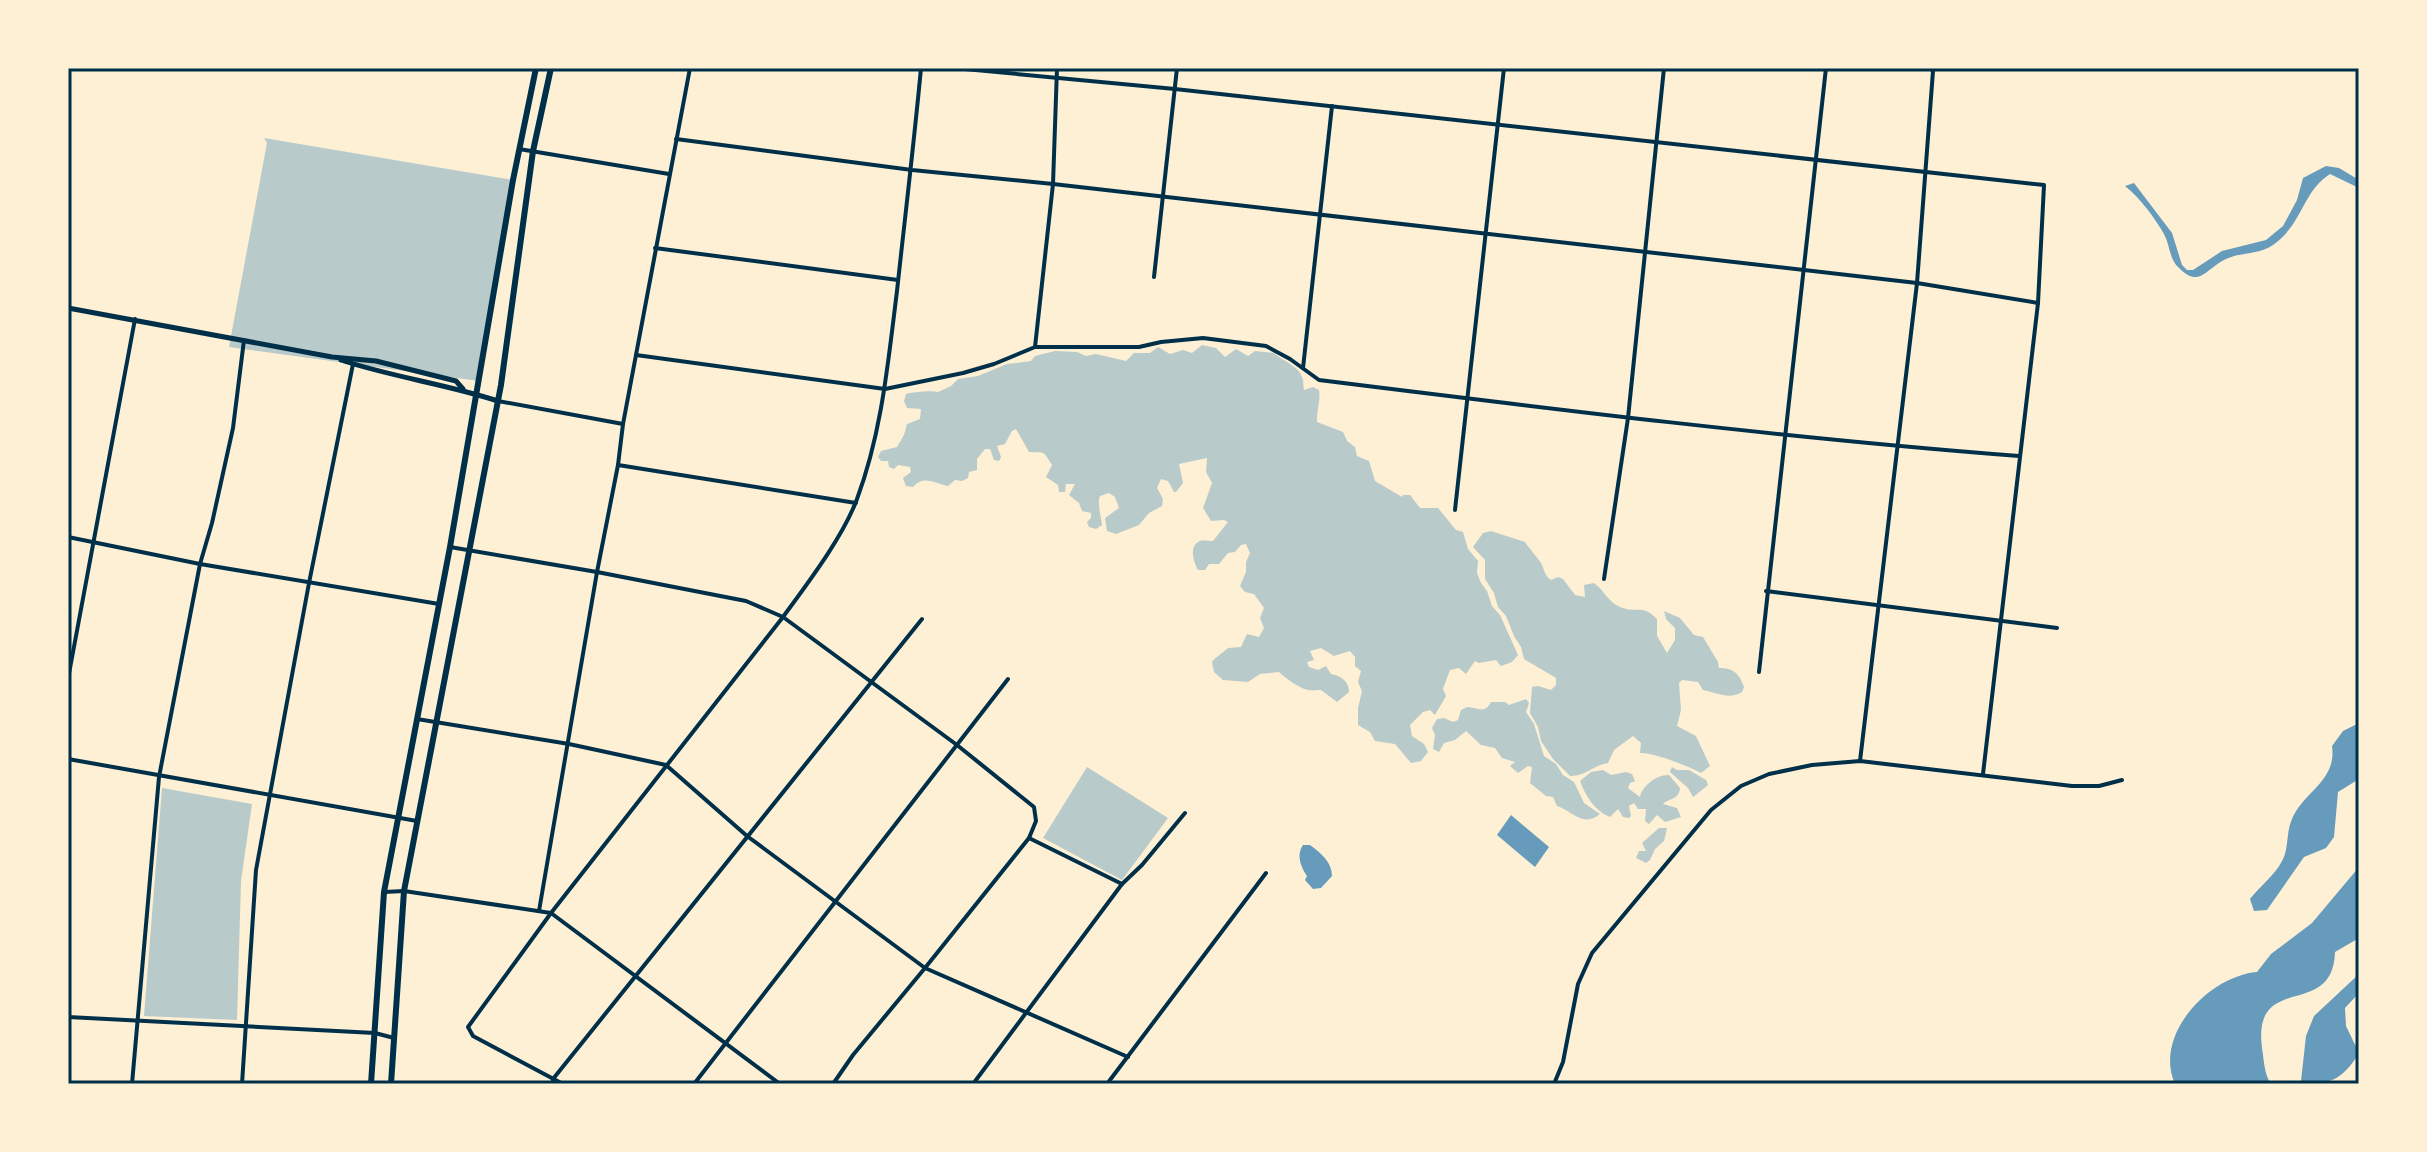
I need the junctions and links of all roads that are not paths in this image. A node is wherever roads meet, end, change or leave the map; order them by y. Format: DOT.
graph roads {
  1 [pos="536,68"];
  2 [pos="551,68"];
  3 [pos="690,68"];
  4 [pos="921,68"];
  5 [pos="954,68"];
  6 [pos="1057,68"];
  7 [pos="1177,68"];
  8 [pos="1504,68"];
  9 [pos="1664,68"];
  10 [pos="1826,68"];
  11 [pos="1930,68"];
  12 [pos="1056,76"];
  13 [pos="1175,89"];
  14 [pos="1332,106"];
  15 [pos="1498,124"];
  16 [pos="676,139"];
  17 [pos="1657,142"];
  18 [pos="519,149"];
  19 [pos="533,151"];
  20 [pos="1816,159"];
  21 [pos="912,170"];
  22 [pos="1925,172"];
  23 [pos="669,174"];
  24 [pos="1053,184"];
  25 [pos="1162,198"];
  26 [pos="1319,216"];
  27 [pos="1486,235"];
  28 [pos="655,248"];
  29 [pos="1645,253"];
  30 [pos="1804,271"];
  31 [pos="1154,277"];
  32 [pos="898,280"];
  33 [pos="1917,283"];
  34 [pos="2038,303"];
  35 [pos="68,308"];
  36 [pos="135,319"];
  37 [pos="244,340"];
  38 [pos="1035,347"];
  39 [pos="636,355"];
  40 [pos="354,362"];
  41 [pos="1303,368"];
  42 [pos="463,389"];
  43 [pos="885,389"];
  44 [pos="477,394"];
  45 [pos="1467,399"];
  46 [pos="498,401"];
  47 [pos="1628,418"];
  48 [pos="623,424"];
  49 [pos="1785,435"];
  50 [pos="1898,447"];
  51 [pos="2019,456"];
  52 [pos="618,465"];
  53 [pos="856,503"];
  54 [pos="1455,510"];
  55 [pos="68,537"];
  56 [pos="95,542"];
  57 [pos="450,547"];
  58 [pos="468,550"];
  59 [pos="200,564"];
  60 [pos="597,572"];
  61 [pos="1604,579"];
  62 [pos="309,583"];
  63 [pos="1766,591"];
  64 [pos="439,604"];
  65 [pos="1879,606"];
  66 [pos="783,617"];
  67 [pos="922,619"];
  68 [pos="2001,621"];
  69 [pos="2057,628"];
  70 [pos="1759,672"];
  71 [pos="68,679"];
  72 [pos="1008,679"];
  73 [pos="870,684"];
  74 [pos="417,719"];
  75 [pos="435,721"];
  76 [pos="569,744"];
  77 [pos="957,745"];
  78 [pos="68,759"];
  79 [pos="1860,761"];
  80 [pos="666,765"];
  81 [pos="1983,774"];
  82 [pos="159,777"];
  83 [pos="2122,780"];
  84 [pos="270,795"];
  85 [pos="1185,813"];
  86 [pos="398,817"];
  87 [pos="417,821"];
  88 [pos="747,836"];
  89 [pos="1029,838"];
  90 [pos="1266,873"];
  91 [pos="1122,884"];
  92 [pos="404,891"];
  93 [pos="384,892"];
  94 [pos="836,902"];
  95 [pos="539,911"];
  96 [pos="551,913"];
  97 [pos="925,968"];
  98 [pos="636,976"];
  99 [pos="1029,1011"];
  100 [pos="68,1017"];
  101 [pos="137,1019"];
  102 [pos="245,1027"];
  103 [pos="375,1033"];
  104 [pos="394,1038"];
  105 [pos="725,1043"];
  106 [pos="1128,1057"];
  107 [pos="553,1082"];
  108 [pos="132,1084"];
  109 [pos="242,1084"];
  110 [pos="371,1084"];
  111 [pos="391,1084"];
  112 [pos="563,1084"];
  113 [pos="694,1084"];
  114 [pos="780,1084"];
  115 [pos="833,1084"];
  116 [pos="973,1084"];
  117 [pos="1107,1084"];
  118 [pos="1554,1084"];
  1 -- 18 [label="main road"];
  2 -- 19 [label="main road"];
  3 -- 16 [label="street"];
  4 -- 21 [label="street"];
  5 -- 12 [label="street"];
  6 -- 12 [label="street"];
  7 -- 13 [label="street"];
  8 -- 15 [label="street"];
  9 -- 17 [label="street"];
  10 -- 20 [label="street"];
  11 -- 22 [label="street"];
  12 -- 13 [label="street"];
  12 -- 24 [label="street"];
  13 -- 14 [label="street"];
  13 -- 25 [label="street"];
  14 -- 15 [label="street"];
  14 -- 26 [label="street"];
  15 -- 17 [label="street"];
  15 -- 27 [label="street"];
  16 -- 21 [label="street"];
  16 -- 23 [label="street"];
  17 -- 20 [label="street"];
  17 -- 29 [label="street"];
  18 -- 19 [label="street"];
  18 -- 44 [label="main road"];
  19 -- 23 [label="street"];
  19 -- 46 [label="main road"];
  20 -- 22 [label="street"];
  20 -- 30 [label="street"];
  21 -- 24 [label="street"];
  21 -- 32 [label="street"];
  22 -- 33 [label="street"];
  22 -- 34 [label="street"];
  23 -- 28 [label="street"];
  24 -- 25 [label="street"];
  24 -- 38 [label="street"];
  25 -- 26 [label="street"];
  25 -- 31 [label="street"];
  26 -- 27 [label="street"];
  26 -- 41 [label="street"];
  27 -- 29 [label="street"];
  27 -- 45 [label="street"];
  28 -- 32 [label="street"];
  28 -- 39 [label="street"];
  29 -- 30 [label="street"];
  29 -- 47 [label="street"];
  30 -- 33 [label="street"];
  30 -- 49 [label="street"];
  32 -- 43 [label="street"];
  33 -- 34 [label="street"];
  33 -- 50 [label="street"];
  34 -- 51 [label="street"];
  35 -- 36 [label="street"];
  36 -- 37 [label="street"];
  36 -- 56 [label="street"];
  37 -- 40 [label="street"];
  37 -- 59 [label="street"];
  38 -- 41 [label="street"];
  38 -- 43 [label="street"];
  39 -- 43 [label="street"];
  39 -- 48 [label="street"];
  40 -- 42 [label="street"];
  40 -- 42 [label="street"];
  40 -- 62 [label="street"];
  41 -- 45 [label="street"];
  42 -- 44 [label="street"];
  43 -- 53 [label="street"];
  44 -- 46 [label="street"];
  44 -- 57 [label="main road"];
  45 -- 47 [label="street"];
  45 -- 54 [label="street"];
  46 -- 48 [label="street"];
  46 -- 58 [label="main road"];
  47 -- 49 [label="street"];
  47 -- 61 [label="street"];
  48 -- 52 [label="street"];
  49 -- 50 [label="street"];
  49 -- 63 [label="street"];
  50 -- 51 [label="street"];
  50 -- 65 [label="street"];
  51 -- 68 [label="street"];
  52 -- 53 [label="street"];
  52 -- 60 [label="street"];
  53 -- 66 [label="street"];
  55 -- 56 [label="street"];
  56 -- 59 [label="street"];
  56 -- 71 [label="street"];
  57 -- 58 [label="street"];
  57 -- 64 [label="main road"];
  58 -- 60 [label="street"];
  58 -- 75 [label="main road"];
  59 -- 62 [label="street"];
  59 -- 82 [label="street"];
  60 -- 66 [label="street"];
  60 -- 76 [label="street"];
  62 -- 64 [label="street"];
  62 -- 84 [label="street"];
  63 -- 65 [label="street"];
  63 -- 70 [label="street"];
  64 -- 74 [label="main road"];
  65 -- 68 [label="street"];
  65 -- 79 [label="street"];
  66 -- 73 [label="street"];
  66 -- 80 [label="street"];
  67 -- 73 [label="street"];
  68 -- 69 [label="street"];
  68 -- 81 [label="street"];
  72 -- 77 [label="street"];
  73 -- 77 [label="street"];
  73 -- 88 [label="street"];
  74 -- 75 [label="street"];
  74 -- 86 [label="main road"];
  75 -- 76 [label="street"];
  75 -- 87 [label="main road"];
  76 -- 80 [label="street"];
  76 -- 95 [label="street"];
  77 -- 89 [label="street"];
  77 -- 94 [label="street"];
  78 -- 82 [label="street"];
  79 -- 81 [label="street"];
  79 -- 118 [label="street"];
  80 -- 88 [label="street"];
  80 -- 96 [label="street"];
  81 -- 83 [label="street"];
  82 -- 84 [label="street"];
  82 -- 101 [label="street"];
  84 -- 86 [label="street"];
  84 -- 102 [label="street"];
  85 -- 91 [label="street"];
  86 -- 87 [label="street"];
  86 -- 93 [label="main road"];
  87 -- 92 [label="main road"];
  88 -- 94 [label="street"];
  88 -- 98 [label="street"];
  89 -- 91 [label="street"];
  89 -- 97 [label="street"];
  90 -- 106 [label="street"];
  91 -- 99 [label="street"];
  92 -- 93 [label="street"];
  92 -- 95 [label="street"];
  92 -- 104 [label="main road"];
  93 -- 103 [label="main road"];
  94 -- 97 [label="street"];
  94 -- 105 [label="street"];
  95 -- 96 [label="street"];
  96 -- 98 [label="street"];
  96 -- 107 [label="street"];
  97 -- 99 [label="street"];
  97 -- 115 [label="street"];
  98 -- 105 [label="street"];
  98 -- 107 [label="street"];
  99 -- 106 [label="street"];
  99 -- 116 [label="street"];
  100 -- 101 [label="street"];
  101 -- 102 [label="street"];
  101 -- 108 [label="street"];
  102 -- 103 [label="street"];
  102 -- 109 [label="street"];
  103 -- 104 [label="street"];
  103 -- 110 [label="main road"];
  104 -- 111 [label="main road"];
  105 -- 113 [label="street"];
  105 -- 114 [label="street"];
  106 -- 117 [label="street"];
  107 -- 112 [label="street"];
}
